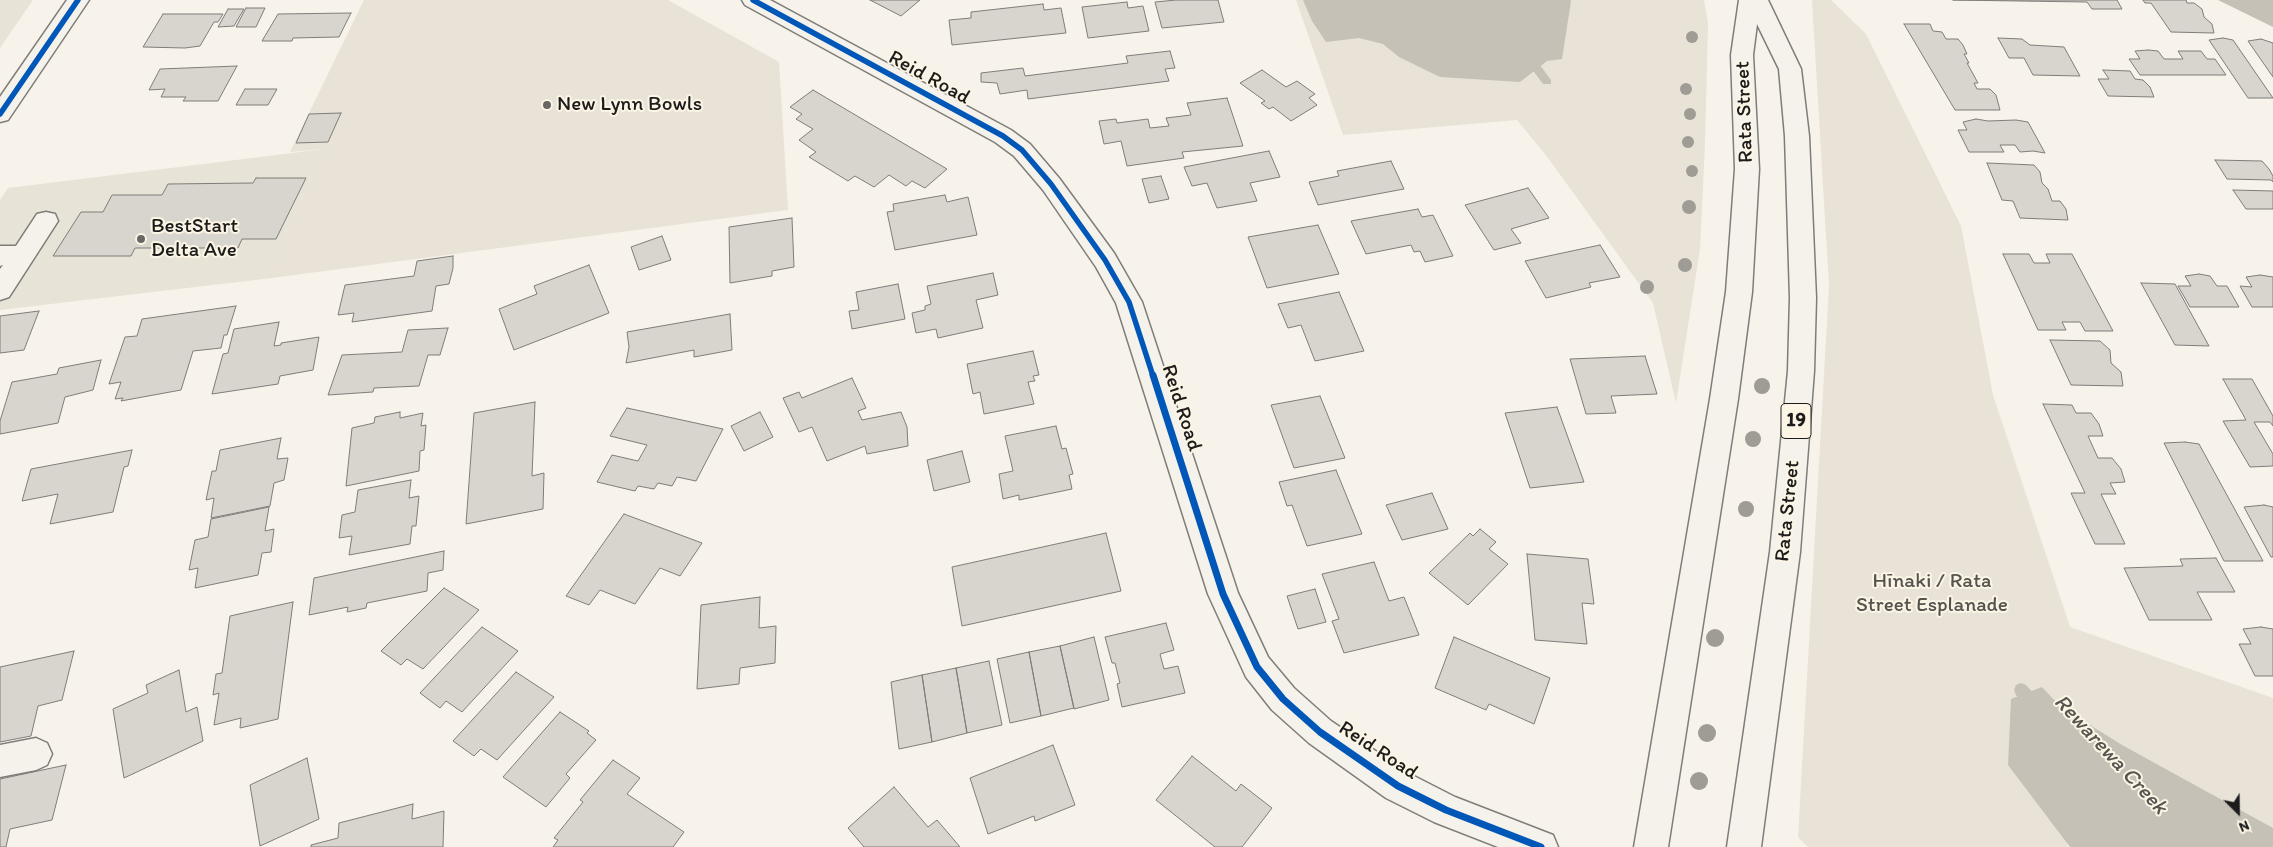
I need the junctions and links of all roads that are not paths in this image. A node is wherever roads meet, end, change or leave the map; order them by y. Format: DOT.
graph roads {
  1 [pos="78,0"];
  2 [pos="753,0"];
  3 [pos="1750,0"];
  4 [pos="1757,0"];
  5 [pos="0,114"];
  6 [pos="46,221"];
  7 [pos="11,256"];
  8 [pos="0,290"];
  9 [pos="36,754"];
  10 [pos="0,761"];
  11 [pos="1749,843"];
  12 [pos="1541,847"];
  13 [pos="1651,847"];
  1 -- 5 [label="main road"];
  2 -- 12 [label="main road, Reid Road"];
  3 -- 13 [label="main road, Rata Street"];
  4 -- 11 [label="main road, Rata Street / 19"];
  6 -- 7 [label="main road"];
  7 -- 8 [label="main road"];
  9 -- 10 [label="main road"];
}
